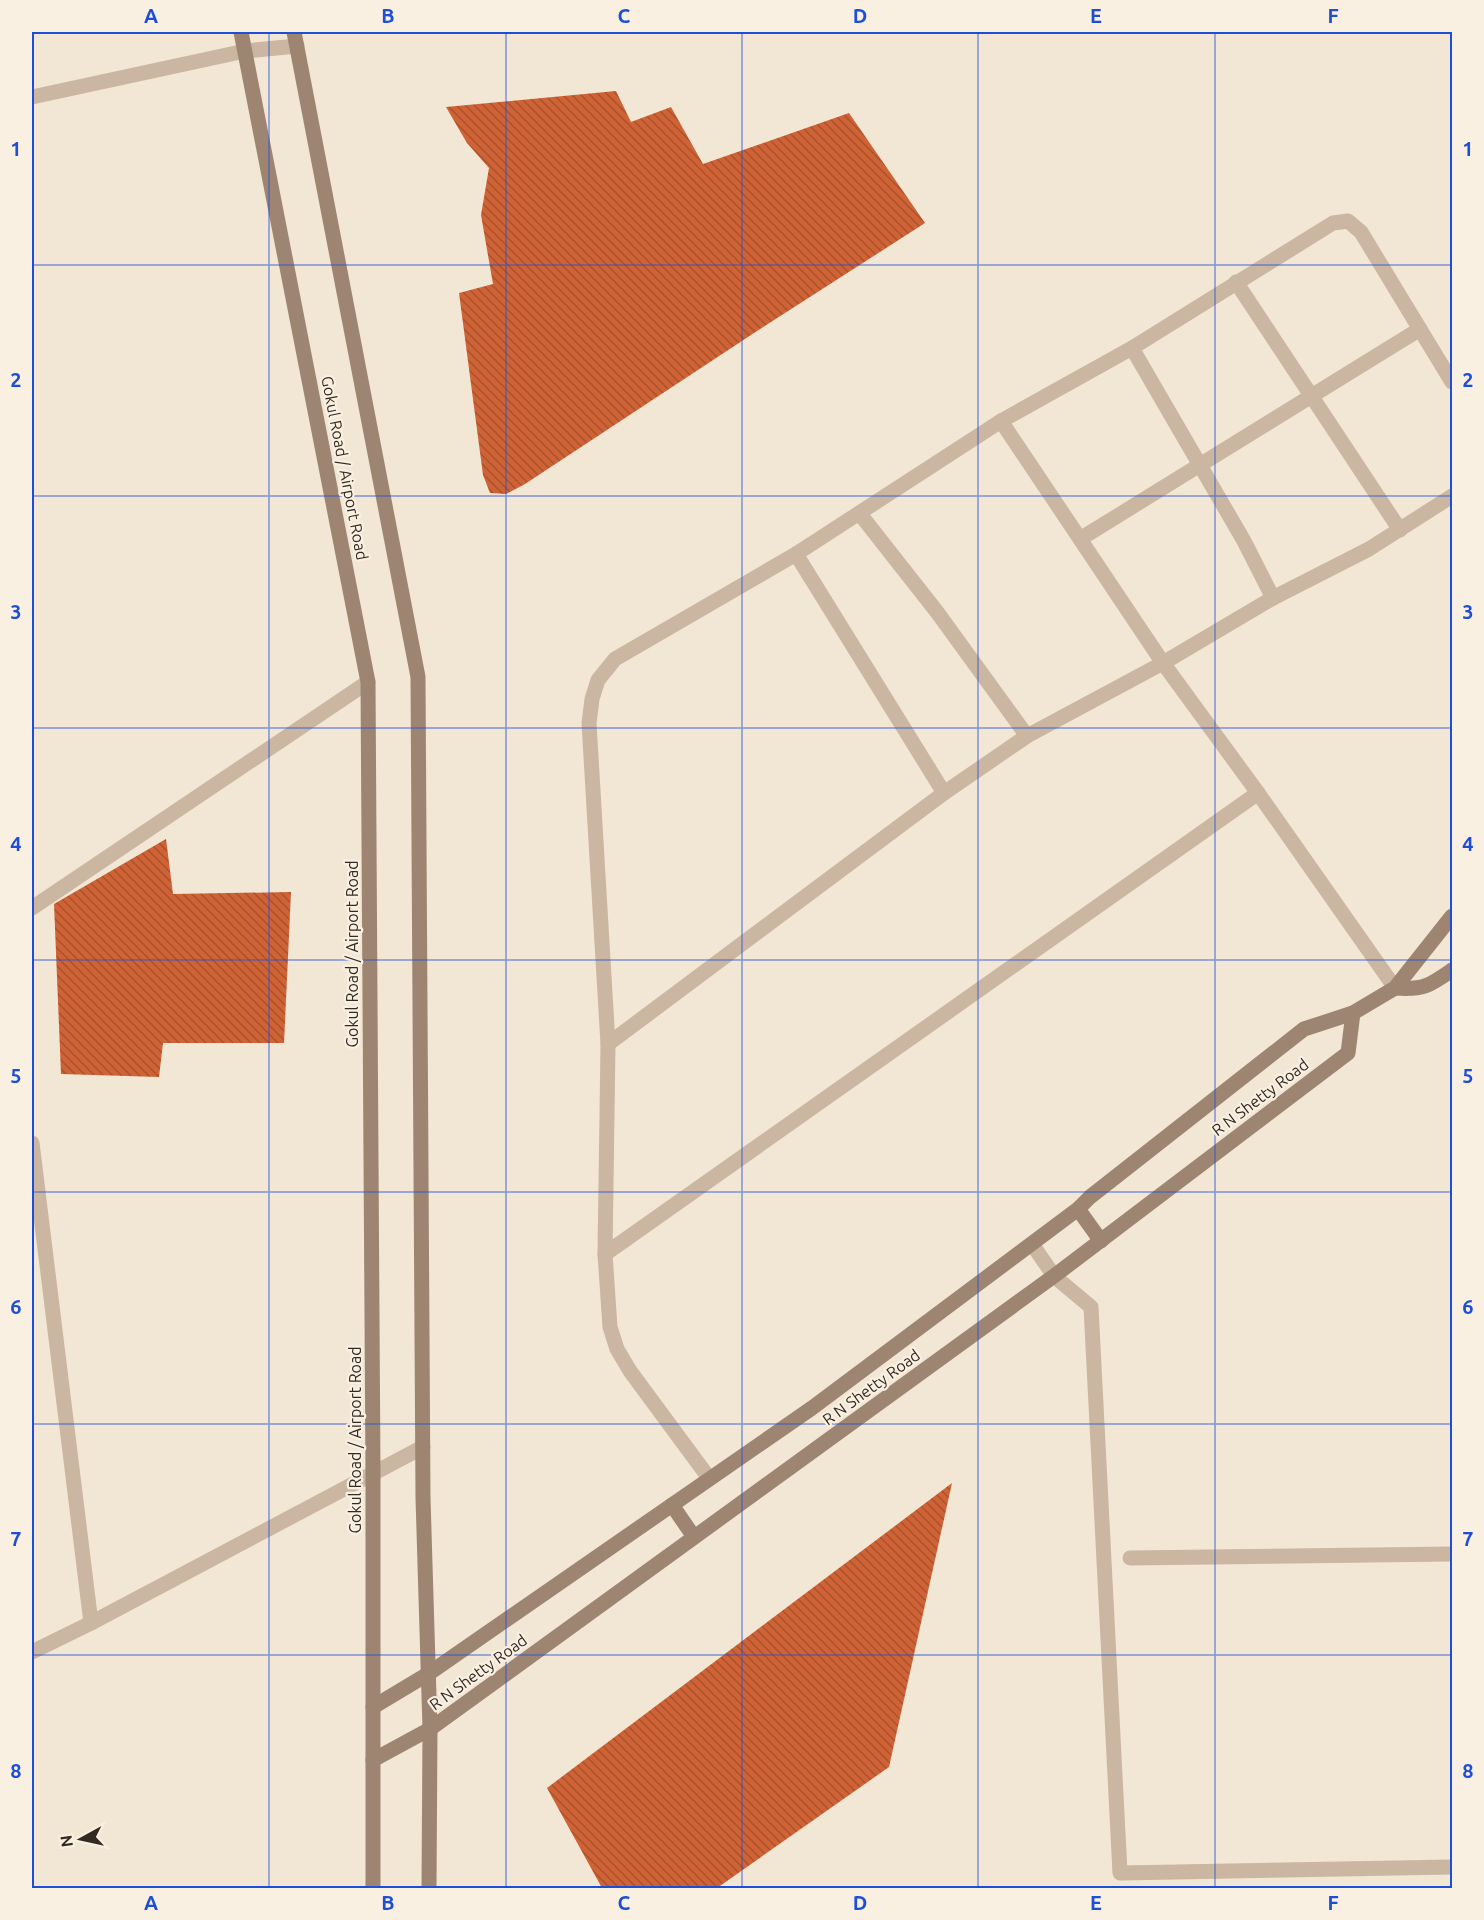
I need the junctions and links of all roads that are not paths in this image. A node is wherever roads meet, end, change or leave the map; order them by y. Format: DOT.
graph roads {
  1 [pos="241,32"];
  2 [pos="295,39"];
  3 [pos="245,51"];
  4 [pos="32,97"];
  5 [pos="1236,282"];
  6 [pos="1420,329"];
  7 [pos="1132,348"];
  8 [pos="1452,382"];
  9 [pos="1311,395"];
  10 [pos="1001,421"];
  11 [pos="1200,465"];
  12 [pos="1452,496"];
  13 [pos="860,514"];
  14 [pos="1400,530"];
  15 [pos="1080,539"];
  16 [pos="796,554"];
  17 [pos="1273,598"];
  18 [pos="1163,663"];
  19 [pos="368,682"];
  20 [pos="1027,736"];
  21 [pos="945,793"];
  22 [pos="1258,793"];
  23 [pos="32,908"];
  24 [pos="1452,916"];
  25 [pos="1452,970"];
  26 [pos="1395,988"];
  27 [pos="1353,1012"];
  28 [pos="608,1044"];
  29 [pos="32,1143"];
  30 [pos="1078,1209"];
  31 [pos="1101,1241"];
  32 [pos="1032,1244"];
  33 [pos="605,1254"];
  34 [pos="1054,1276"];
  35 [pos="423,1447"];
  36 [pos="373,1474"];
  37 [pos="709,1478"];
  38 [pos="672,1505"];
  39 [pos="694,1537"];
  40 [pos="1452,1554"];
  41 [pos="1130,1558"];
  42 [pos="91,1623"];
  43 [pos="32,1652"];
  44 [pos="428,1674"];
  45 [pos="373,1707"];
  46 [pos="430,1729"];
  47 [pos="373,1760"];
  48 [pos="1452,1866"];
  49 [pos="373,1888"];
  50 [pos="429,1888"];
  1 -- 3 [label="main road, Gokul Road / Airport Road"];
  2 -- 3 [label="street"];
  2 -- 35 [label="main road, Gokul Road / Airport Road"];
  3 -- 4 [label="street"];
  3 -- 19 [label="main road, Gokul Road / Airport Road"];
  5 -- 6 [label="street"];
  5 -- 7 [label="street"];
  5 -- 9 [label="street"];
  6 -- 8 [label="street"];
  6 -- 9 [label="street"];
  7 -- 10 [label="street"];
  7 -- 11 [label="street"];
  9 -- 11 [label="street"];
  9 -- 14 [label="street"];
  10 -- 13 [label="street"];
  10 -- 15 [label="street"];
  11 -- 15 [label="street"];
  11 -- 17 [label="street"];
  12 -- 14 [label="street"];
  13 -- 16 [label="street"];
  13 -- 20 [label="street"];
  14 -- 17 [label="street"];
  15 -- 18 [label="street"];
  16 -- 21 [label="street"];
  16 -- 28 [label="street"];
  17 -- 18 [label="street"];
  18 -- 20 [label="street"];
  18 -- 22 [label="street"];
  19 -- 23 [label="street"];
  19 -- 36 [label="main road, Gokul Road / Airport Road"];
  20 -- 21 [label="street"];
  21 -- 28 [label="street"];
  22 -- 26 [label="street"];
  22 -- 33 [label="street"];
  24 -- 26 [label="main road, R N Shetty Road"];
  25 -- 26 [label="main road"];
  26 -- 27 [label="main road, R N Shetty Road"];
  27 -- 30 [label="main road, R N Shetty Road"];
  27 -- 31 [label="main road, R N Shetty Road"];
  28 -- 33 [label="street"];
  29 -- 42 [label="street"];
  30 -- 31 [label="main road"];
  30 -- 32 [label="main road, R N Shetty Road"];
  31 -- 34 [label="main road, R N Shetty Road"];
  32 -- 34 [label="street"];
  32 -- 37 [label="main road, R N Shetty Road"];
  33 -- 37 [label="street"];
  34 -- 39 [label="main road, R N Shetty Road"];
  34 -- 48 [label="street"];
  35 -- 36 [label="street"];
  35 -- 44 [label="main road, Gokul Road / Airport Road"];
  36 -- 42 [label="street"];
  36 -- 45 [label="main road, Gokul Road / Airport Road"];
  37 -- 38 [label="main road, R N Shetty Road"];
  38 -- 39 [label="main road"];
  38 -- 44 [label="main road, R N Shetty Road"];
  39 -- 46 [label="main road, R N Shetty Road"];
  40 -- 41 [label="street"];
  42 -- 43 [label="street"];
  44 -- 45 [label="main road, R N Shetty Road"];
  44 -- 46 [label="main road, Gokul Road / Airport Road"];
  45 -- 47 [label="main road, Gokul Road / Airport Road"];
  46 -- 47 [label="main road, R N Shetty Road"];
  46 -- 50 [label="main road, Gokul Road / Airport Road"];
  47 -- 49 [label="main road, Gokul Road / Airport Road"];
}
